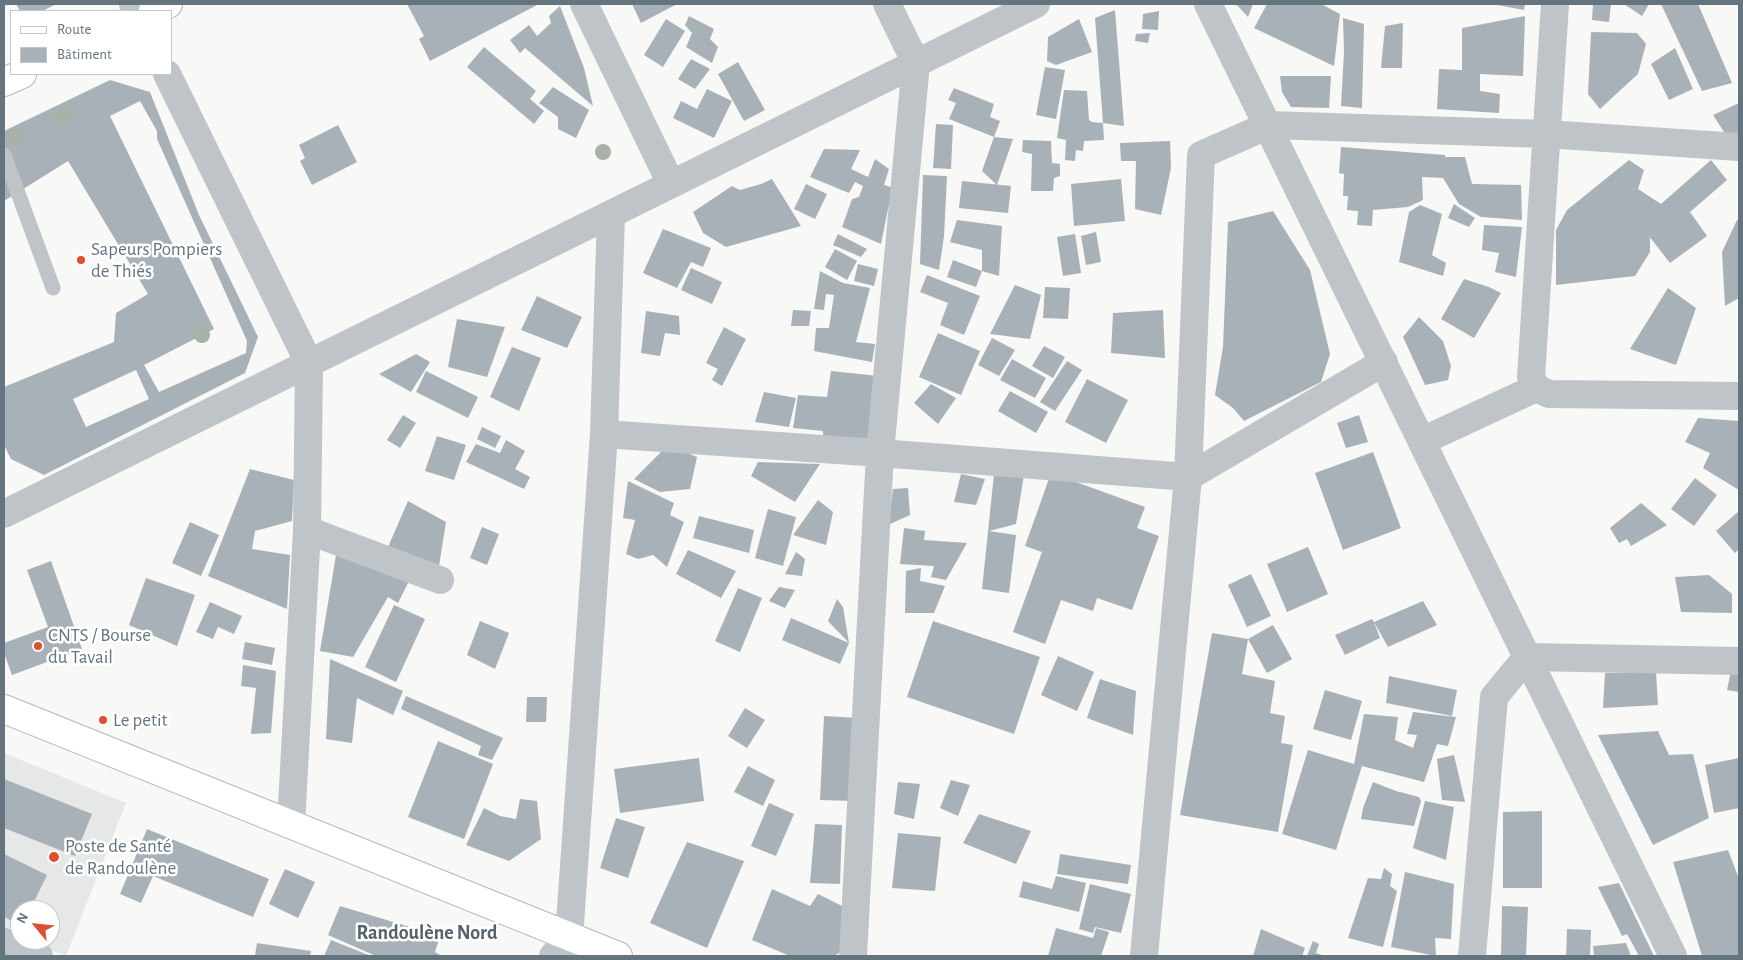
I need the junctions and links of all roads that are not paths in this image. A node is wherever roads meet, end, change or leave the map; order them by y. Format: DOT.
graph roads {
  1 [pos="168,4"];
  2 [pos="584,4"];
  3 [pos="887,4"];
  4 [pos="1036,4"];
  5 [pos="1208,4"];
  6 [pos="1555,4"];
  7 [pos="155,10"];
  8 [pos="916,63"];
  9 [pos="20,75"];
  10 [pos="167,75"];
  11 [pos="4,82"];
  12 [pos="1268,125"];
  13 [pos="1546,134"];
  14 [pos="1739,147"];
  15 [pos="4,154"];
  16 [pos="671,184"];
  17 [pos="610,214"];
  18 [pos="53,288"];
  19 [pos="1384,362"];
  20 [pos="309,363"];
  21 [pos="1536,388"];
  22 [pos="1739,396"];
  23 [pos="604,434"];
  24 [pos="1422,440"];
  25 [pos="880,452"];
  26 [pos="1188,477"];
  27 [pos="4,514"];
  28 [pos="307,530"];
  29 [pos="440,580"];
  30 [pos="1527,656"];
  31 [pos="1739,661"];
  32 [pos="4,709"];
  33 [pos="291,824"];
  34 [pos="4,942"];
  35 [pos="561,947"];
  36 [pos="39,956"];
  37 [pos="618,956"];
  38 [pos="853,956"];
  39 [pos="1144,956"];
  40 [pos="1472,956"];
  41 [pos="1673,956"];
  1 -- 7 [label="main road"];
  2 -- 16 [label="street"];
  3 -- 8 [label="street"];
  4 -- 8 [label="street"];
  5 -- 12 [label="street"];
  6 -- 13 [label="street"];
  8 -- 16 [label="street"];
  8 -- 25 [label="street"];
  9 -- 11 [label="main road"];
  10 -- 20 [label="street"];
  12 -- 13 [label="street"];
  12 -- 19 [label="street"];
  12 -- 26 [label="street"];
  13 -- 14 [label="street"];
  13 -- 21 [label="street"];
  15 -- 18 [label="lane"];
  16 -- 17 [label="street"];
  17 -- 20 [label="street"];
  17 -- 23 [label="street"];
  19 -- 24 [label="street"];
  19 -- 26 [label="street"];
  20 -- 27 [label="street"];
  20 -- 28 [label="street"];
  21 -- 22 [label="street"];
  21 -- 24 [label="street"];
  23 -- 25 [label="street"];
  23 -- 35 [label="street"];
  24 -- 30 [label="street"];
  25 -- 26 [label="street"];
  25 -- 38 [label="street"];
  26 -- 39 [label="street"];
  28 -- 29 [label="street"];
  28 -- 33 [label="street"];
  30 -- 31 [label="street"];
  30 -- 40 [label="street"];
  30 -- 41 [label="street"];
  32 -- 33 [label="main road"];
  33 -- 35 [label="main road"];
  34 -- 36 [label="street"];
  35 -- 37 [label="main road"];
}
